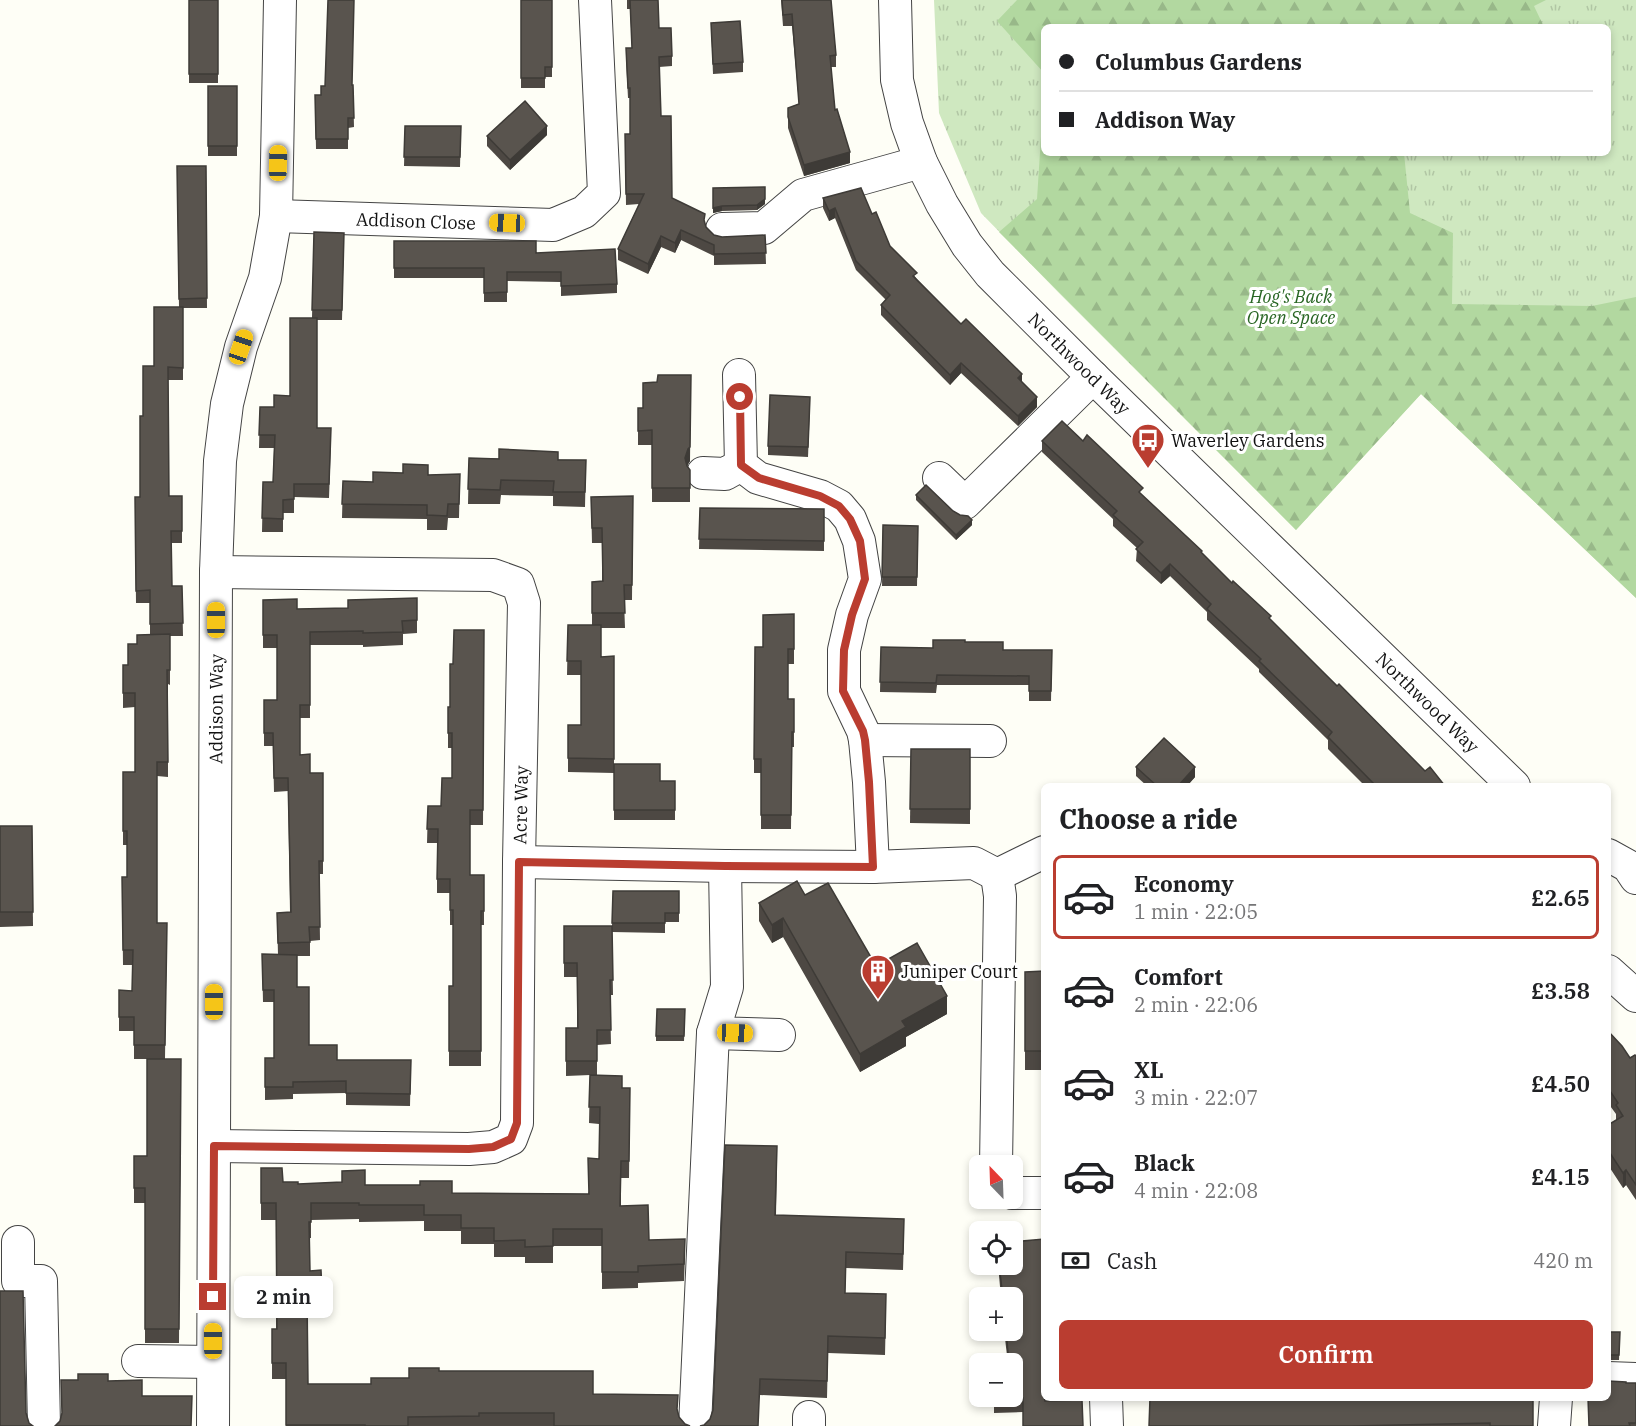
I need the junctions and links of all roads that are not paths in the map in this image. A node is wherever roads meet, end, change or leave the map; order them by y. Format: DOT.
graph roads {
  1 [pos="280,0"];
  2 [pos="595,0"];
  3 [pos="895,0"];
  4 [pos="921,162"];
  5 [pos="276,216"];
  6 [pos="722,230"];
  7 [pos="739,375"];
  8 [pos="1093,377"];
  9 [pos="741,465"];
  10 [pos="703,473"];
  11 [pos="939,478"];
  12 [pos="216,572"];
  13 [pos="865,740"];
  14 [pos="990,741"];
  15 [pos="1511,783"];
  16 [pos="1041,853"];
  17 [pos="1611,857"];
  18 [pos="519,862"];
  19 [pos="725,866"];
  20 [pos="873,867"];
  21 [pos="997,875"];
  22 [pos="1636,878"];
  23 [pos="1611,974"];
  24 [pos="1636,996"];
  25 [pos="712,1033"];
  26 [pos="779,1035"];
  27 [pos="214,1146"];
  28 [pos="996,1155"];
  29 [pos="1023,1193"];
  30 [pos="1041,1193"];
  31 [pos="18,1242"];
  32 [pos="138,1361"];
  33 [pos="213,1362"];
  34 [pos="1611,1378"];
  35 [pos="1636,1379"];
  36 [pos="1107,1401"];
  37 [pos="1556,1401"];
  38 [pos="44,1426"];
  39 [pos="213,1426"];
  40 [pos="695,1426"];
  41 [pos="1107,1426"];
  42 [pos="1554,1426"];
  1 -- 5 [label="street, Addison Way"];
  2 -- 5 [label="street, Addison Close"];
  3 -- 4 [label="street, Northwood Way"];
  4 -- 6 [label="street"];
  4 -- 8 [label="street, Northwood Way"];
  5 -- 12 [label="street, Addison Way"];
  7 -- 9 [label="street"];
  8 -- 11 [label="street"];
  8 -- 15 [label="street, Northwood Way"];
  9 -- 10 [label="street"];
  9 -- 13 [label="street"];
  12 -- 18 [label="street, Acre Way"];
  12 -- 27 [label="street, Addison Way"];
  13 -- 14 [label="street"];
  13 -- 20 [label="street"];
  16 -- 21 [label="street"];
  17 -- 22 [label="street"];
  18 -- 19 [label="street"];
  18 -- 27 [label="street, Acre Way"];
  19 -- 20 [label="street"];
  19 -- 25 [label="street"];
  20 -- 21 [label="street"];
  21 -- 28 [label="street"];
  23 -- 24 [label="street"];
  25 -- 26 [label="street"];
  25 -- 40 [label="street"];
  27 -- 33 [label="street, Addison Way"];
  29 -- 30 [label="street"];
  31 -- 38 [label="street"];
  32 -- 33 [label="street"];
  33 -- 39 [label="street, Addison Way"];
  34 -- 35 [label="street"];
  36 -- 41 [label="street"];
  37 -- 42 [label="street"];
}
